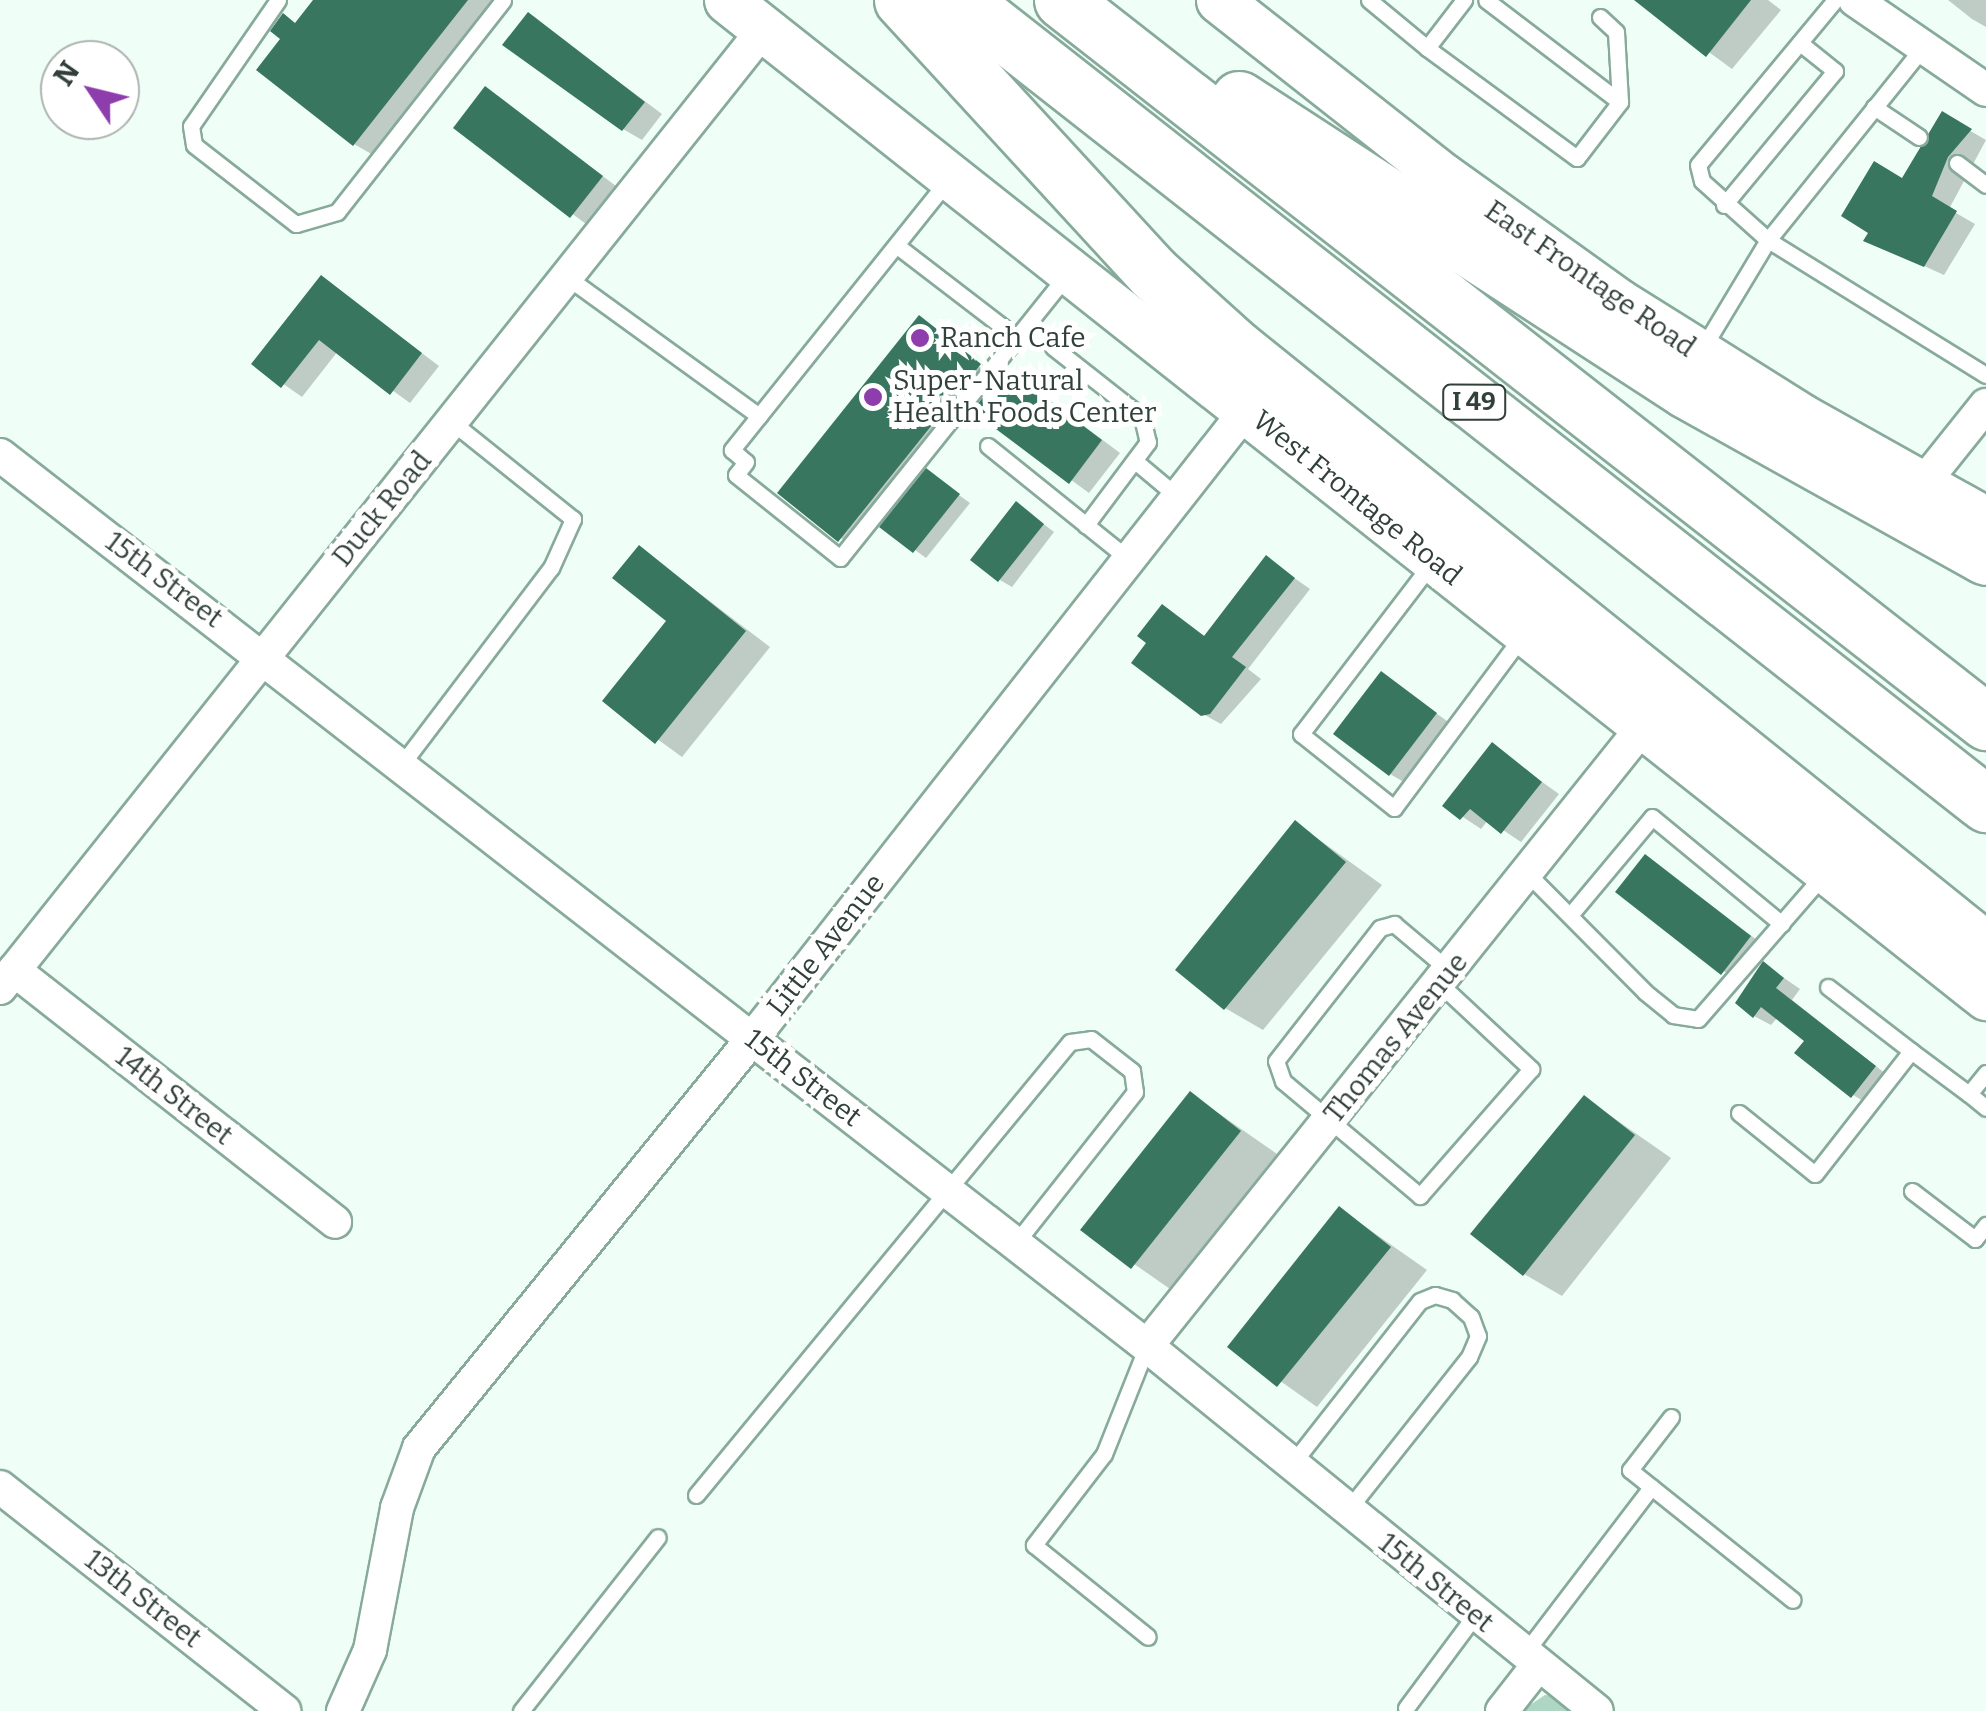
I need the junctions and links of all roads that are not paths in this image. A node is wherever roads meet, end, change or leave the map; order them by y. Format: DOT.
graph roads {
  1 [pos="278,0"];
  2 [pos="502,0"];
  3 [pos="726,0"];
  4 [pos="902,0"];
  5 [pos="962,0"];
  6 [pos="1065,0"];
  7 [pos="1219,0"];
  8 [pos="1369,0"];
  9 [pos="1464,0"];
  10 [pos="1486,0"];
  11 [pos="1835,0"];
  12 [pos="1855,0"];
  13 [pos="1600,17"];
  14 [pos="764,30"];
  15 [pos="1800,43"];
  16 [pos="1922,46"];
  17 [pos="1427,48"];
  18 [pos="1986,90"];
  19 [pos="1620,102"];
  20 [pos="1874,107"];
  21 [pos="1919,136"];
  22 [pos="1956,162"];
  23 [pos="951,176"];
  24 [pos="1986,186"];
  25 [pos="1724,205"];
  26 [pos="1768,240"];
  27 [pos="896,245"];
  28 [pos="1071,271"];
  29 [pos="567,277"];
  30 [pos="1017,338"];
  31 [pos="1053,347"];
  32 [pos="1699,354"];
  33 [pos="1986,375"];
  34 [pos="1986,404"];
  35 [pos="1247,409"];
  36 [pos="759,416"];
  37 [pos="452,422"];
  38 [pos="988,446"];
  39 [pos="0,454"];
  40 [pos="1135,462"];
  41 [pos="1921,486"];
  42 [pos="1180,498"];
  43 [pos="1986,520"];
  44 [pos="1086,525"];
  45 [pos="1986,558"];
  46 [pos="1130,560"];
  47 [pos="1433,561"];
  48 [pos="1525,632"];
  49 [pos="264,656"];
  50 [pos="1986,722"];
  51 [pos="1642,728"];
  52 [pos="402,764"];
  53 [pos="1986,804"];
  54 [pos="1826,872"];
  55 [pos="1528,874"];
  56 [pos="1571,914"];
  57 [pos="1782,924"];
  58 [pos="1986,951"];
  59 [pos="1445,977"];
  60 [pos="7,979"];
  61 [pos="1828,987"];
  62 [pos="1986,997"];
  63 [pos="752,1038"];
  64 [pos="1910,1050"];
  65 [pos="1986,1072"];
  66 [pos="1969,1094"];
  67 [pos="1986,1108"];
  68 [pos="1739,1114"];
  69 [pos="1328,1122"];
  70 [pos="945,1189"];
  71 [pos="1912,1191"];
  72 [pos="334,1222"];
  73 [pos="1986,1225"];
  74 [pos="1015,1244"];
  75 [pos="1147,1346"];
  76 [pos="1671,1417"];
  77 [pos="1291,1465"];
  78 [pos="0,1487"];
  79 [pos="1650,1487"];
  80 [pos="696,1495"];
  81 [pos="1347,1510"];
  82 [pos="658,1537"];
  83 [pos="1792,1600"];
  84 [pos="1475,1615"];
  85 [pos="1148,1638"];
  86 [pos="1531,1660"];
  87 [pos="1406,1708"];
  88 [pos="285,1711"];
  89 [pos="343,1711"];
  90 [pos="521,1711"];
  91 [pos="1502,1711"];
  92 [pos="1598,1711"];
  1 -- 2 [label="lane"];
  3 -- 14 [label="street, West Frontage Road"];
  4 -- 58 [label="highway"];
  5 -- 53 [label="highway, I 49"];
  6 -- 45 [label="highway"];
  6 -- 50 [label="highway, I 49"];
  7 -- 32 [label="street, East Frontage Road"];
  8 -- 17 [label="lane"];
  9 -- 17 [label="lane"];
  10 -- 19 [label="lane"];
  11 -- 15 [label="lane"];
  12 -- 16 [label="street"];
  13 -- 19 [label="lane"];
  14 -- 23 [label="street, West Frontage Road"];
  14 -- 29 [label="street, Duck Road"];
  15 -- 25 [label="lane"];
  15 -- 25 [label="lane"];
  16 -- 18 [label="street"];
  16 -- 20 [label="lane"];
  17 -- 19 [label="lane"];
  20 -- 21 [label="lane"];
  20 -- 26 [label="lane"];
  22 -- 24 [label="lane"];
  23 -- 27 [label="lane"];
  23 -- 28 [label="street, West Frontage Road"];
  25 -- 26 [label="lane"];
  26 -- 32 [label="lane"];
  26 -- 33 [label="lane"];
  27 -- 30 [label="lane"];
  27 -- 36 [label="lane"];
  28 -- 30 [label="lane"];
  28 -- 35 [label="street, West Frontage Road"];
  29 -- 36 [label="lane"];
  29 -- 37 [label="street, Duck Road"];
  30 -- 36 [label="lane"];
  31 -- 40 [label="lane"];
  32 -- 41 [label="street, East Frontage Road"];
  34 -- 41 [label="street"];
  35 -- 42 [label="street, Little Avenue"];
  35 -- 47 [label="street, West Frontage Road"];
  37 -- 49 [label="street, Duck Road"];
  37 -- 52 [label="lane"];
  38 -- 44 [label="lane"];
  39 -- 49 [label="street, 15th Street"];
  40 -- 42 [label="lane"];
  40 -- 44 [label="lane"];
  41 -- 43 [label="street, East Frontage Road"];
  42 -- 46 [label="street, Little Avenue"];
  44 -- 46 [label="lane"];
  46 -- 63 [label="street, Little Avenue"];
  47 -- 48 [label="street, West Frontage Road"];
  47 -- 48 [label="lane"];
  48 -- 51 [label="street, West Frontage Road"];
  49 -- 52 [label="street, 15th Street"];
  49 -- 60 [label="street, Duck Road"];
  51 -- 54 [label="street, West Frontage Road"];
  51 -- 55 [label="street, Thomas Avenue"];
  52 -- 63 [label="street, 15th Street"];
  54 -- 57 [label="lane"];
  54 -- 62 [label="street, West Frontage Road"];
  55 -- 56 [label="lane"];
  55 -- 59 [label="street, Thomas Avenue"];
  56 -- 57 [label="lane"];
  56 -- 57 [label="lane"];
  59 -- 69 [label="street, Thomas Avenue"];
  59 -- 69 [label="lane"];
  59 -- 69 [label="lane"];
  60 -- 72 [label="street, 14th Street"];
  61 -- 64 [label="lane"];
  63 -- 70 [label="street, 15th Street"];
  63 -- 89 [label="street, Little Avenue"];
  64 -- 66 [label="lane"];
  64 -- 68 [label="lane"];
  65 -- 66 [label="lane"];
  66 -- 67 [label="lane"];
  69 -- 75 [label="street, Thomas Avenue"];
  70 -- 74 [label="street, 15th Street"];
  70 -- 74 [label="lane"];
  70 -- 80 [label="lane"];
  71 -- 73 [label="lane"];
  74 -- 75 [label="street, 15th Street"];
  75 -- 77 [label="street, 15th Street"];
  75 -- 85 [label="lane"];
  76 -- 79 [label="lane"];
  77 -- 81 [label="street, 15th Street"];
  77 -- 81 [label="lane"];
  78 -- 88 [label="street, 13th Street"];
  79 -- 83 [label="lane"];
  79 -- 86 [label="lane"];
  81 -- 84 [label="street, 15th Street"];
  82 -- 90 [label="lane"];
  84 -- 86 [label="street, 15th Street"];
  84 -- 87 [label="lane"];
  86 -- 91 [label="street"];
  86 -- 92 [label="street, 15th Street"];
}
